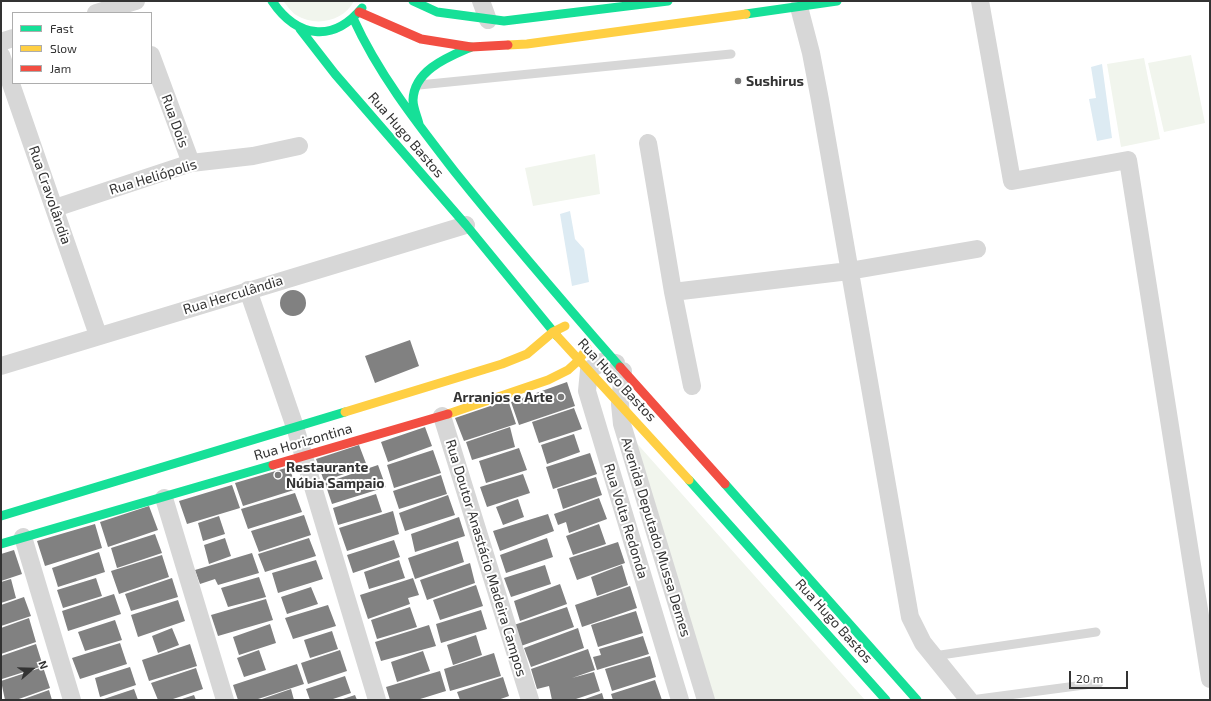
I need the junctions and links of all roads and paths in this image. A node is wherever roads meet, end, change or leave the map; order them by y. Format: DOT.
graph roads {
  1 [pos="272,1"];
  2 [pos="365,1"];
  3 [pos="413,1"];
  4 [pos="481,1"];
  5 [pos="668,1"];
  6 [pos="837,1"];
  7 [pos="980,1"];
  8 [pos="624,4"];
  9 [pos="134,5"];
  10 [pos="798,7"];
  11 [pos="101,12"];
  12 [pos="356,15"];
  13 [pos="488,20"];
  14 [pos="300,29"];
  15 [pos="12,38"];
  16 [pos="1,42"];
  17 [pos="471,47"];
  18 [pos="731,54"];
  19 [pos="1,55"];
  20 [pos="152,58"];
  21 [pos="415,86"];
  22 [pos="419,126"];
  23 [pos="648,143"];
  24 [pos="299,146"];
  25 [pos="191,164"];
  26 [pos="55,208"];
  27 [pos="466,225"];
  28 [pos="977,249"];
  29 [pos="849,271"];
  30 [pos="248,290"];
  31 [pos="673,292"];
  32 [pos="583,325"];
  33 [pos="553,332"];
  34 [pos="98,335"];
  35 [pos="592,336"];
  36 [pos="584,365"];
  37 [pos="1,366"];
  38 [pos="620,367"];
  39 [pos="692,386"];
  40 [pos="620,404"];
  41 [pos="442,416"];
  42 [pos="295,427"];
  43 [pos="304,457"];
  44 [pos="164,498"];
  45 [pos="1,516"];
  46 [pos="23,538"];
  47 [pos="1,544"];
  48 [pos="1096,632"];
  49 [pos="934,656"];
  50 [pos="1210,679"];
  51 [pos="1099,683"];
  52 [pos="72,700"];
  53 [pos="225,700"];
  54 [pos="377,700"];
  55 [pos="530,700"];
  56 [pos="680,700"];
  57 [pos="706,700"];
  58 [pos="886,700"];
  59 [pos="917,700"];
  60 [pos="970,700"];
  1 -- 14 [label="street"];
  2 -- 12 [label="street"];
  3 -- 13 [label="street"];
  4 -- 13 [label="street"];
  5 -- 8 [label="street"];
  6 -- 10 [label="street"];
  7 -- 50 [label="street"];
  8 -- 13 [label="street"];
  9 -- 11 [label="street"];
  10 -- 17 [label="street"];
  10 -- 29 [label="street"];
  12 -- 14 [label="street"];
  12 -- 17 [label="street"];
  12 -- 22 [label="street"];
  14 -- 27 [label="street, Rua Hugo Bastos"];
  15 -- 16 [label="street"];
  17 -- 21 [label="street"];
  18 -- 21 [label="lane"];
  19 -- 26 [label="street, Rua Cravolândia"];
  20 -- 25 [label="street, Rua Dois"];
  21 -- 22 [label="street"];
  22 -- 32 [label="street"];
  23 -- 31 [label="street"];
  24 -- 25 [label="street, Rua Heliópolis"];
  25 -- 26 [label="street, Rua Heliópolis"];
  26 -- 34 [label="street, Rua Cravolândia"];
  27 -- 30 [label="street, Rua Herculândia"];
  27 -- 33 [label="street, Rua Hugo Bastos"];
  28 -- 29 [label="street"];
  29 -- 31 [label="street"];
  29 -- 49 [label="street"];
  30 -- 34 [label="street, Rua Herculândia"];
  30 -- 42 [label="street"];
  31 -- 39 [label="street"];
  32 -- 33 [label="street"];
  32 -- 35 [label="street"];
  33 -- 36 [label="street, Rua Hugo Bastos"];
  33 -- 42 [label="street, Rua Horizontina"];
  34 -- 37 [label="street, Rua Herculândia"];
  35 -- 36 [label="street, Rua Horizontina"];
  35 -- 38 [label="street"];
  36 -- 38 [label="street"];
  36 -- 40 [label="street, Rua Hugo Bastos"];
  36 -- 41 [label="street, Rua Horizontina"];
  36 -- 56 [label="street, Rua Volta Redonda"];
  38 -- 40 [label="street, Avenida Deputado Mussa Demes"];
  38 -- 59 [label="street"];
  40 -- 57 [label="street, Avenida Deputado Mussa Demes"];
  40 -- 58 [label="street, Rua Hugo Bastos"];
  41 -- 43 [label="street, Rua Horizontina"];
  41 -- 55 [label="street, Rua Doutor Anastácio Madeira Campos"];
  42 -- 43 [label="street"];
  42 -- 45 [label="street, Rua Horizontina"];
  43 -- 44 [label="street, Rua Horizontina"];
  43 -- 54 [label="street"];
  44 -- 46 [label="street, Rua Horizontina"];
  44 -- 53 [label="street"];
  46 -- 47 [label="street, Rua Horizontina"];
  46 -- 52 [label="street"];
  48 -- 49 [label="lane"];
  49 -- 60 [label="street"];
  51 -- 60 [label="lane"];
}
